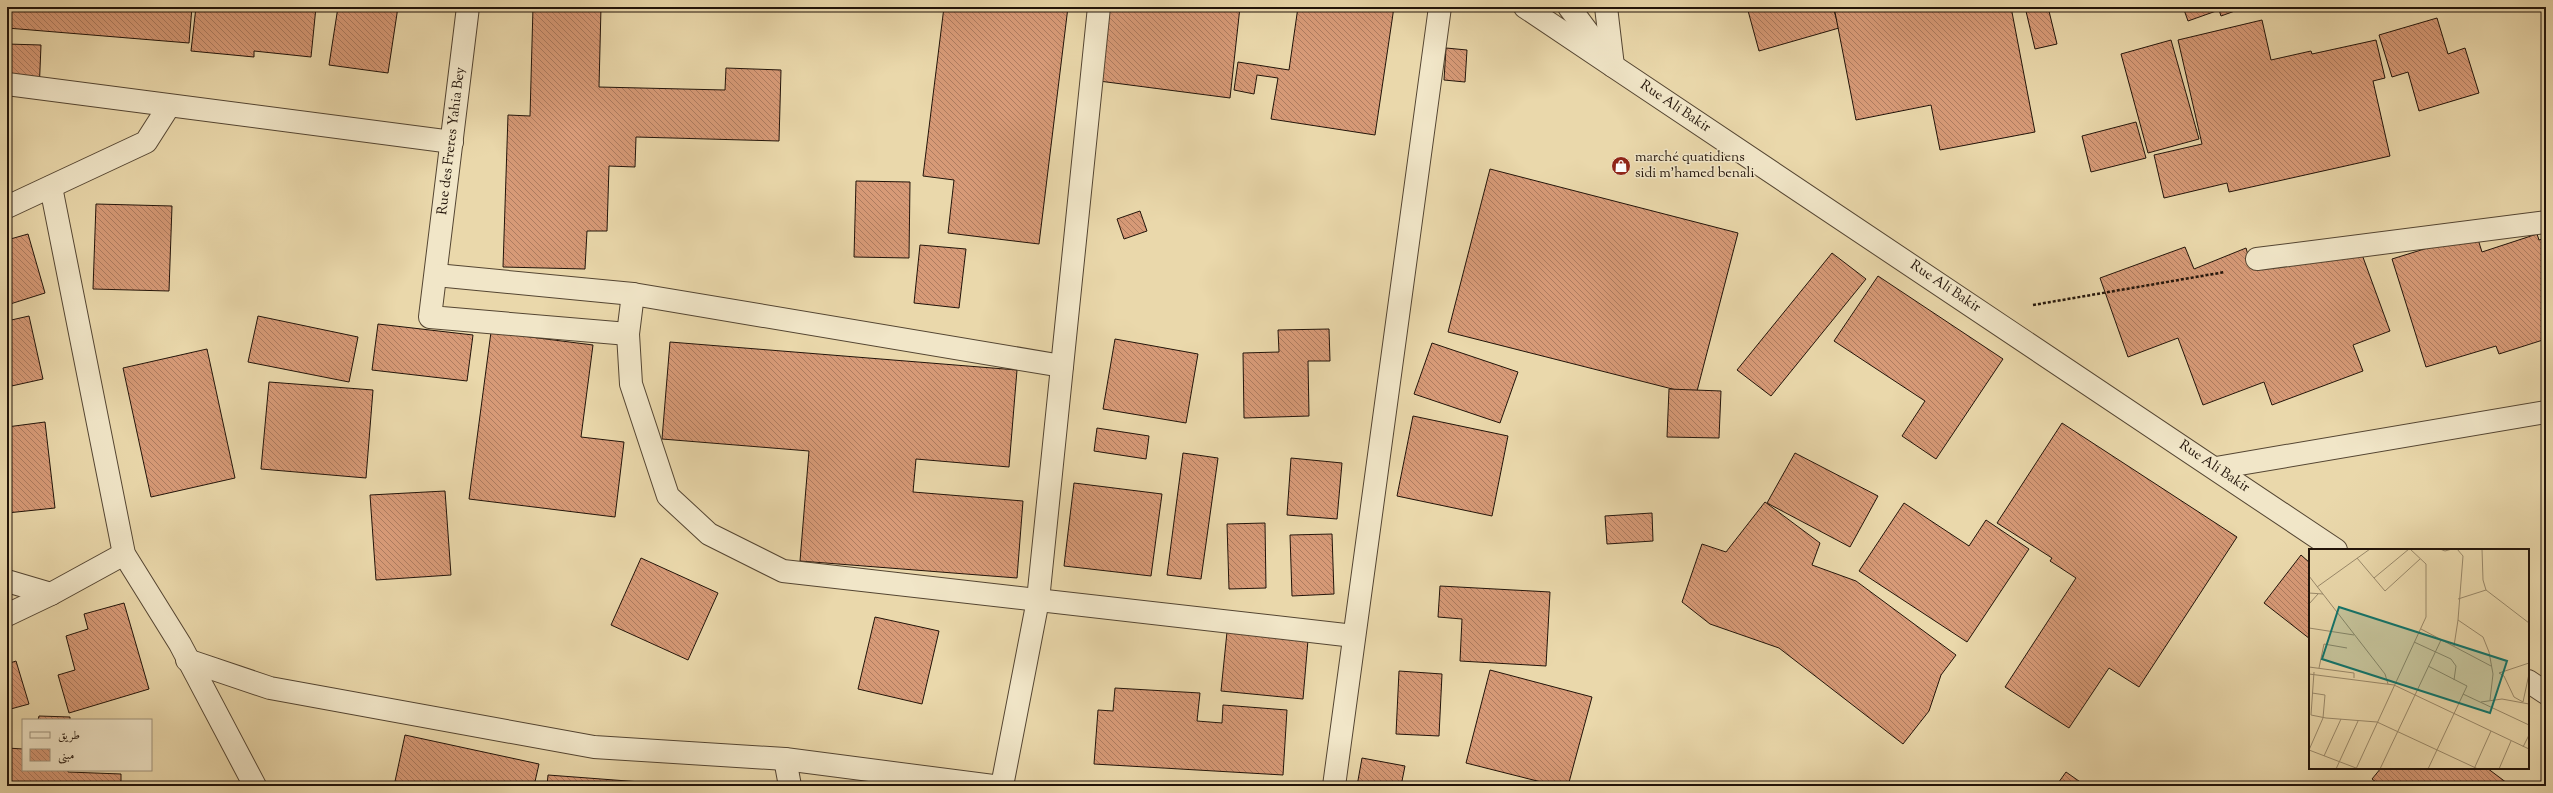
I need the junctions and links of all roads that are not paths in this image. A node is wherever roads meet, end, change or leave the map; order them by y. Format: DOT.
graph roads {
  1 [pos="468,7"];
  2 [pos="1099,7"];
  3 [pos="1440,7"];
  4 [pos="1525,7"];
  5 [pos="1569,7"];
  6 [pos="1606,7"];
  7 [pos="1613,66"];
  8 [pos="7,84"];
  9 [pos="169,106"];
  10 [pos="452,142"];
  11 [pos="51,187"];
  12 [pos="7,207"];
  13 [pos="2546,222"];
  14 [pos="2257,259"];
  15 [pos="436,275"];
  16 [pos="633,294"];
  17 [pos="628,334"];
  18 [pos="1062,366"];
  19 [pos="2546,412"];
  20 [pos="2216,468"];
  21 [pos="2335,549"];
  22 [pos="124,554"];
  23 [pos="7,581"];
  24 [pos="51,594"];
  25 [pos="1038,600"];
  26 [pos="7,615"];
  27 [pos="1354,636"];
  28 [pos="188,660"];
  29 [pos="2529,682"];
  30 [pos="2546,693"];
  31 [pos="785,759"];
  32 [pos="254,786"];
  33 [pos="790,786"];
  34 [pos="993,786"];
  35 [pos="1002,786"];
  36 [pos="1334,786"];
  1 -- 10 [label="street, Rue des Freres Yahia Bey"];
  2 -- 18 [label="street"];
  3 -- 27 [label="street"];
  4 -- 7 [label="street"];
  5 -- 7 [label="street, Rue Ali Bakir"];
  6 -- 7 [label="street"];
  7 -- 20 [label="street, Rue Ali Bakir"];
  8 -- 9 [label="street"];
  9 -- 10 [label="street"];
  9 -- 11 [label="street"];
  10 -- 15 [label="street, Rue des Freres Yahia Bey"];
  11 -- 12 [label="street"];
  11 -- 22 [label="street"];
  13 -- 14 [label="street"];
  15 -- 16 [label="street"];
  15 -- 17 [label="street, Rue des Freres Yahia Bey"];
  16 -- 17 [label="street"];
  16 -- 18 [label="street"];
  17 -- 25 [label="street"];
  18 -- 25 [label="street"];
  19 -- 20 [label="street"];
  20 -- 21 [label="street, Rue Ali Bakir"];
  22 -- 24 [label="street"];
  22 -- 28 [label="street"];
  23 -- 24 [label="street"];
  24 -- 26 [label="street"];
  25 -- 27 [label="street"];
  25 -- 35 [label="street"];
  27 -- 36 [label="street"];
  28 -- 31 [label="street"];
  28 -- 32 [label="street"];
  29 -- 30 [label="street"];
  31 -- 33 [label="street"];
  31 -- 34 [label="street"];
}
